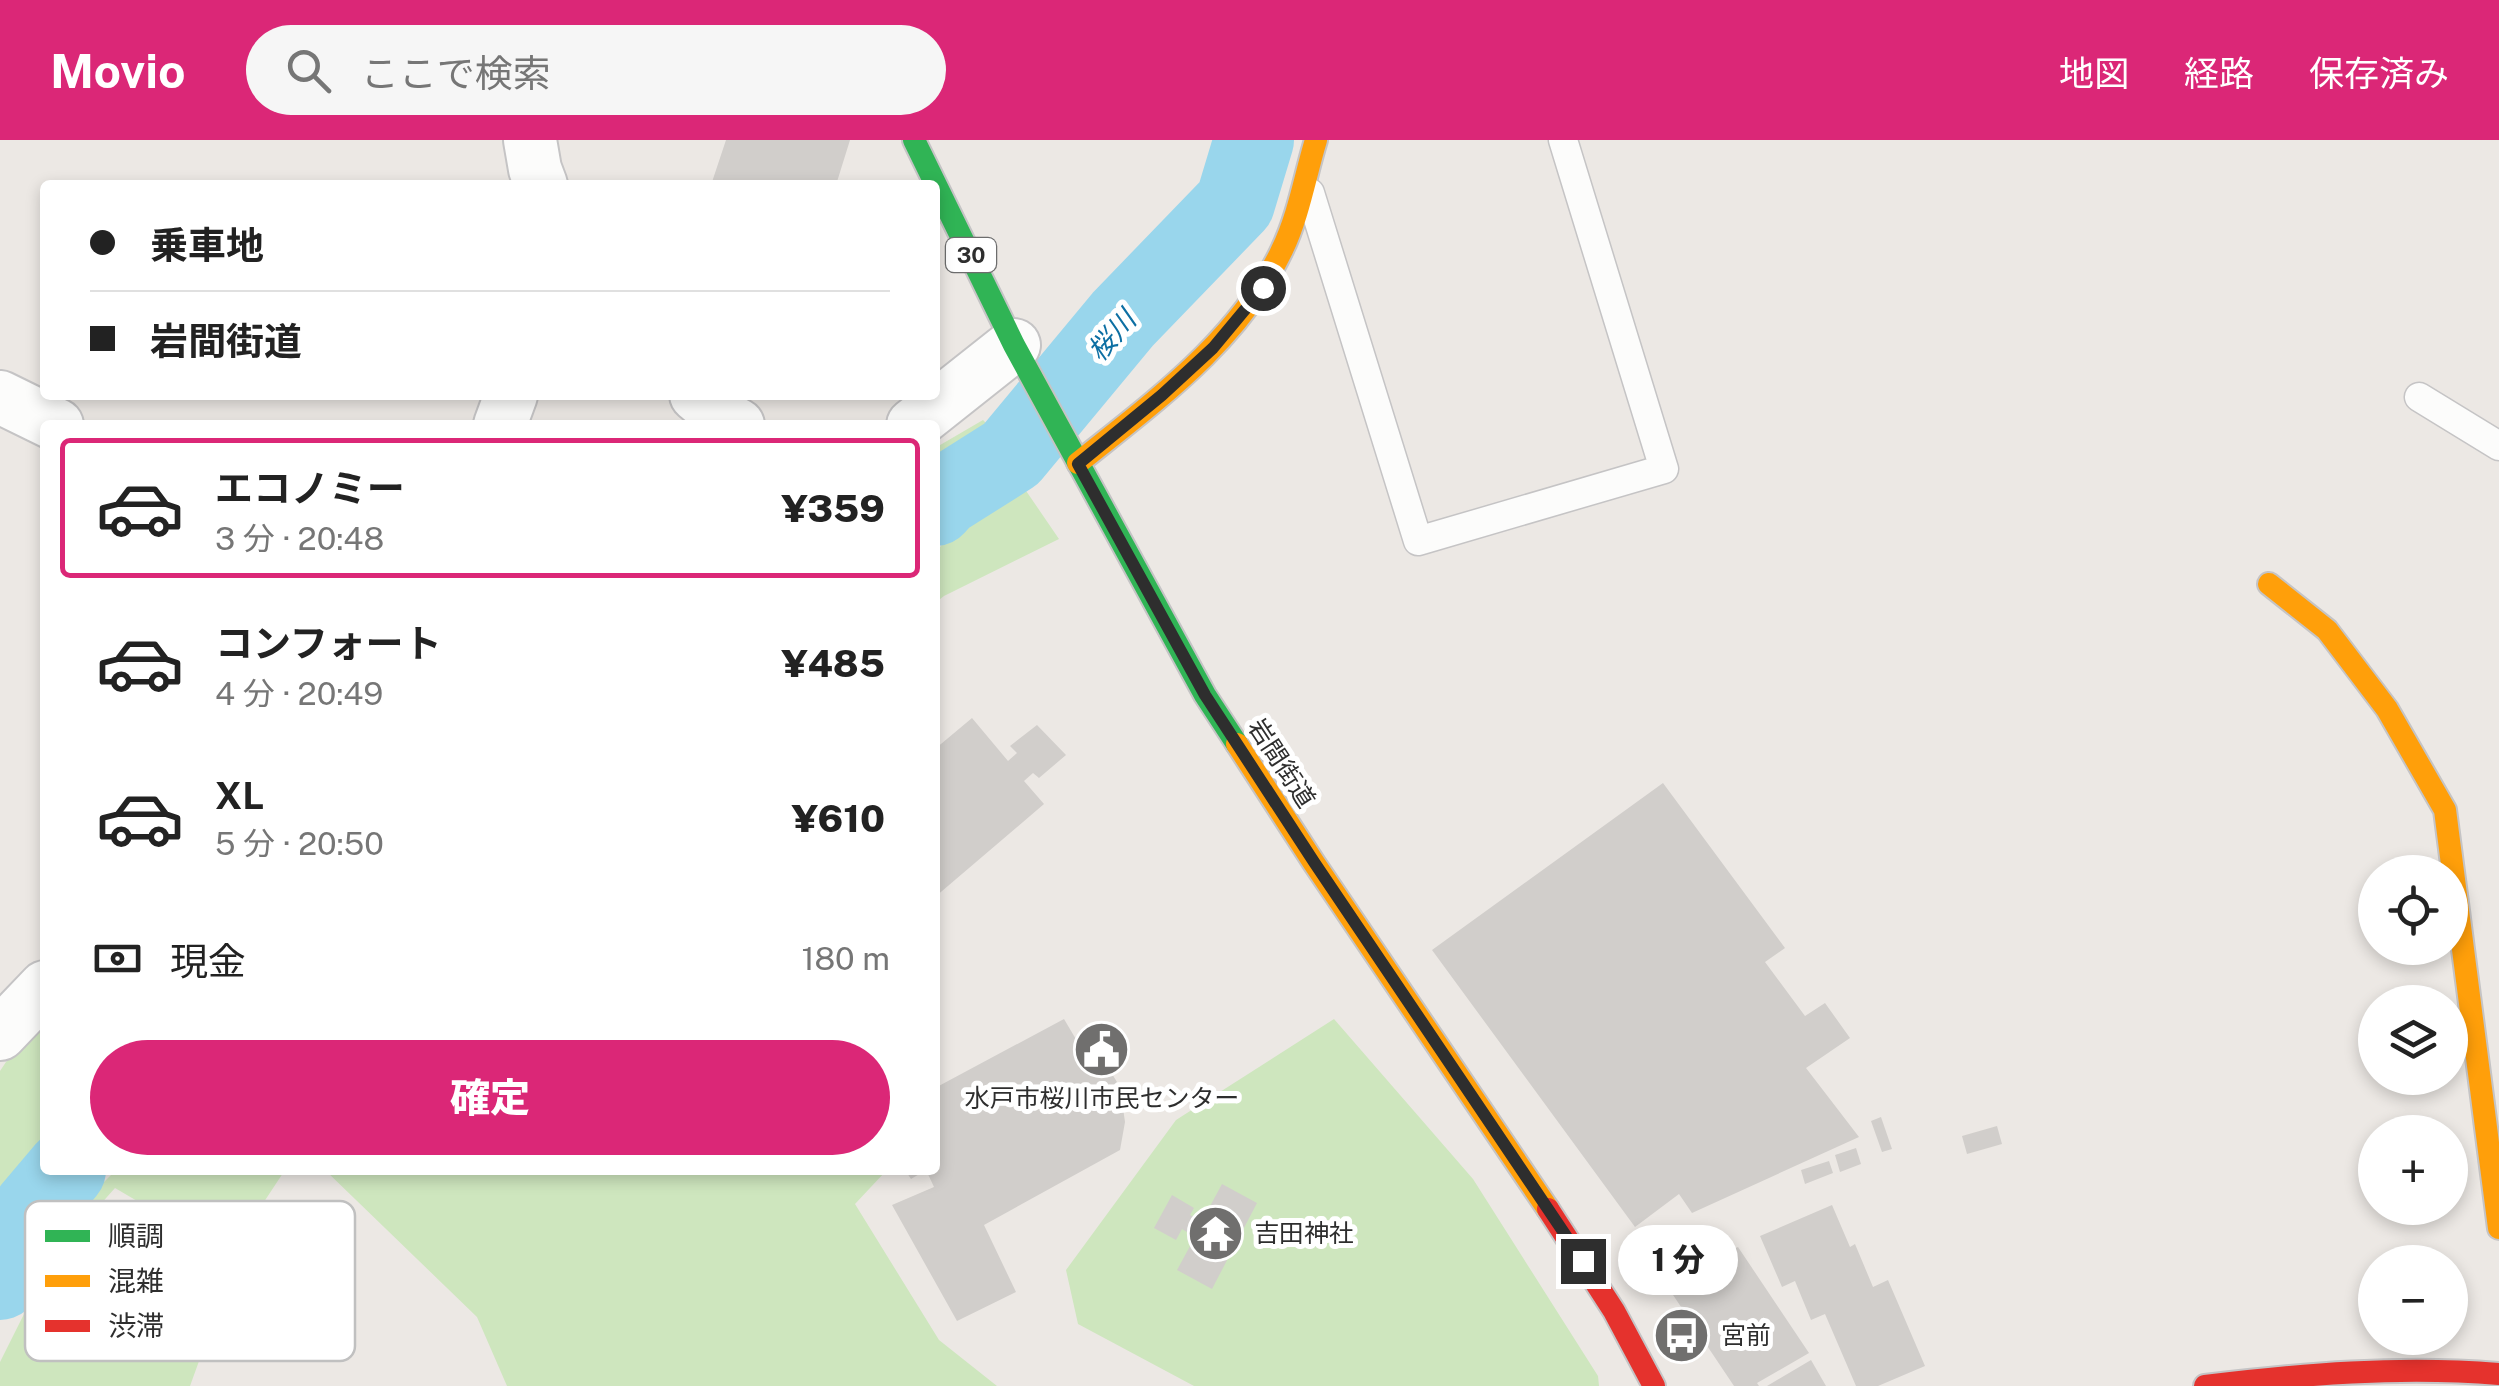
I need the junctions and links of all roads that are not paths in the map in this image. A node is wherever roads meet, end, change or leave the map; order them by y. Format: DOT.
graph roads {
  1 [pos="530,140"];
  2 [pos="914,140"];
  3 [pos="1316,140"];
  4 [pos="1563,140"];
  5 [pos="1305,176"];
  6 [pos="540,180"];
  7 [pos="934,180"];
  8 [pos="940,193"];
  9 [pos="1021,358"];
  10 [pos="0,397"];
  11 [pos="2420,398"];
  12 [pos="702,400"];
  13 [pos="47,420"];
  14 [pos="729,420"];
  15 [pos="921,420"];
  16 [pos="2499,446"];
  17 [pos="1073,456"];
  18 [pos="2269,584"];
  19 [pos="40,992"];
  20 [pos="0,1034"];
  21 [pos="2499,1228"];
  22 [pos="2499,1374"];
  23 [pos="1654,1386"];
  24 [pos="2205,1386"];
  1 -- 6 [label="street"];
  2 -- 7 [label="street, 岩間街道 / 30"];
  3 -- 5 [label="street"];
  4 -- 5 [label="lane"];
  5 -- 17 [label="street"];
  8 -- 9 [label="street, 岩間街道 / 30"];
  9 -- 15 [label="street"];
  9 -- 17 [label="street, 岩間街道 / 30"];
  10 -- 13 [label="street"];
  11 -- 16 [label="lane"];
  12 -- 14 [label="street"];
  17 -- 23 [label="street, 岩間街道 / 30"];
  18 -- 21 [label="street"];
  19 -- 20 [label="street"];
  22 -- 24 [label="street"];
}
